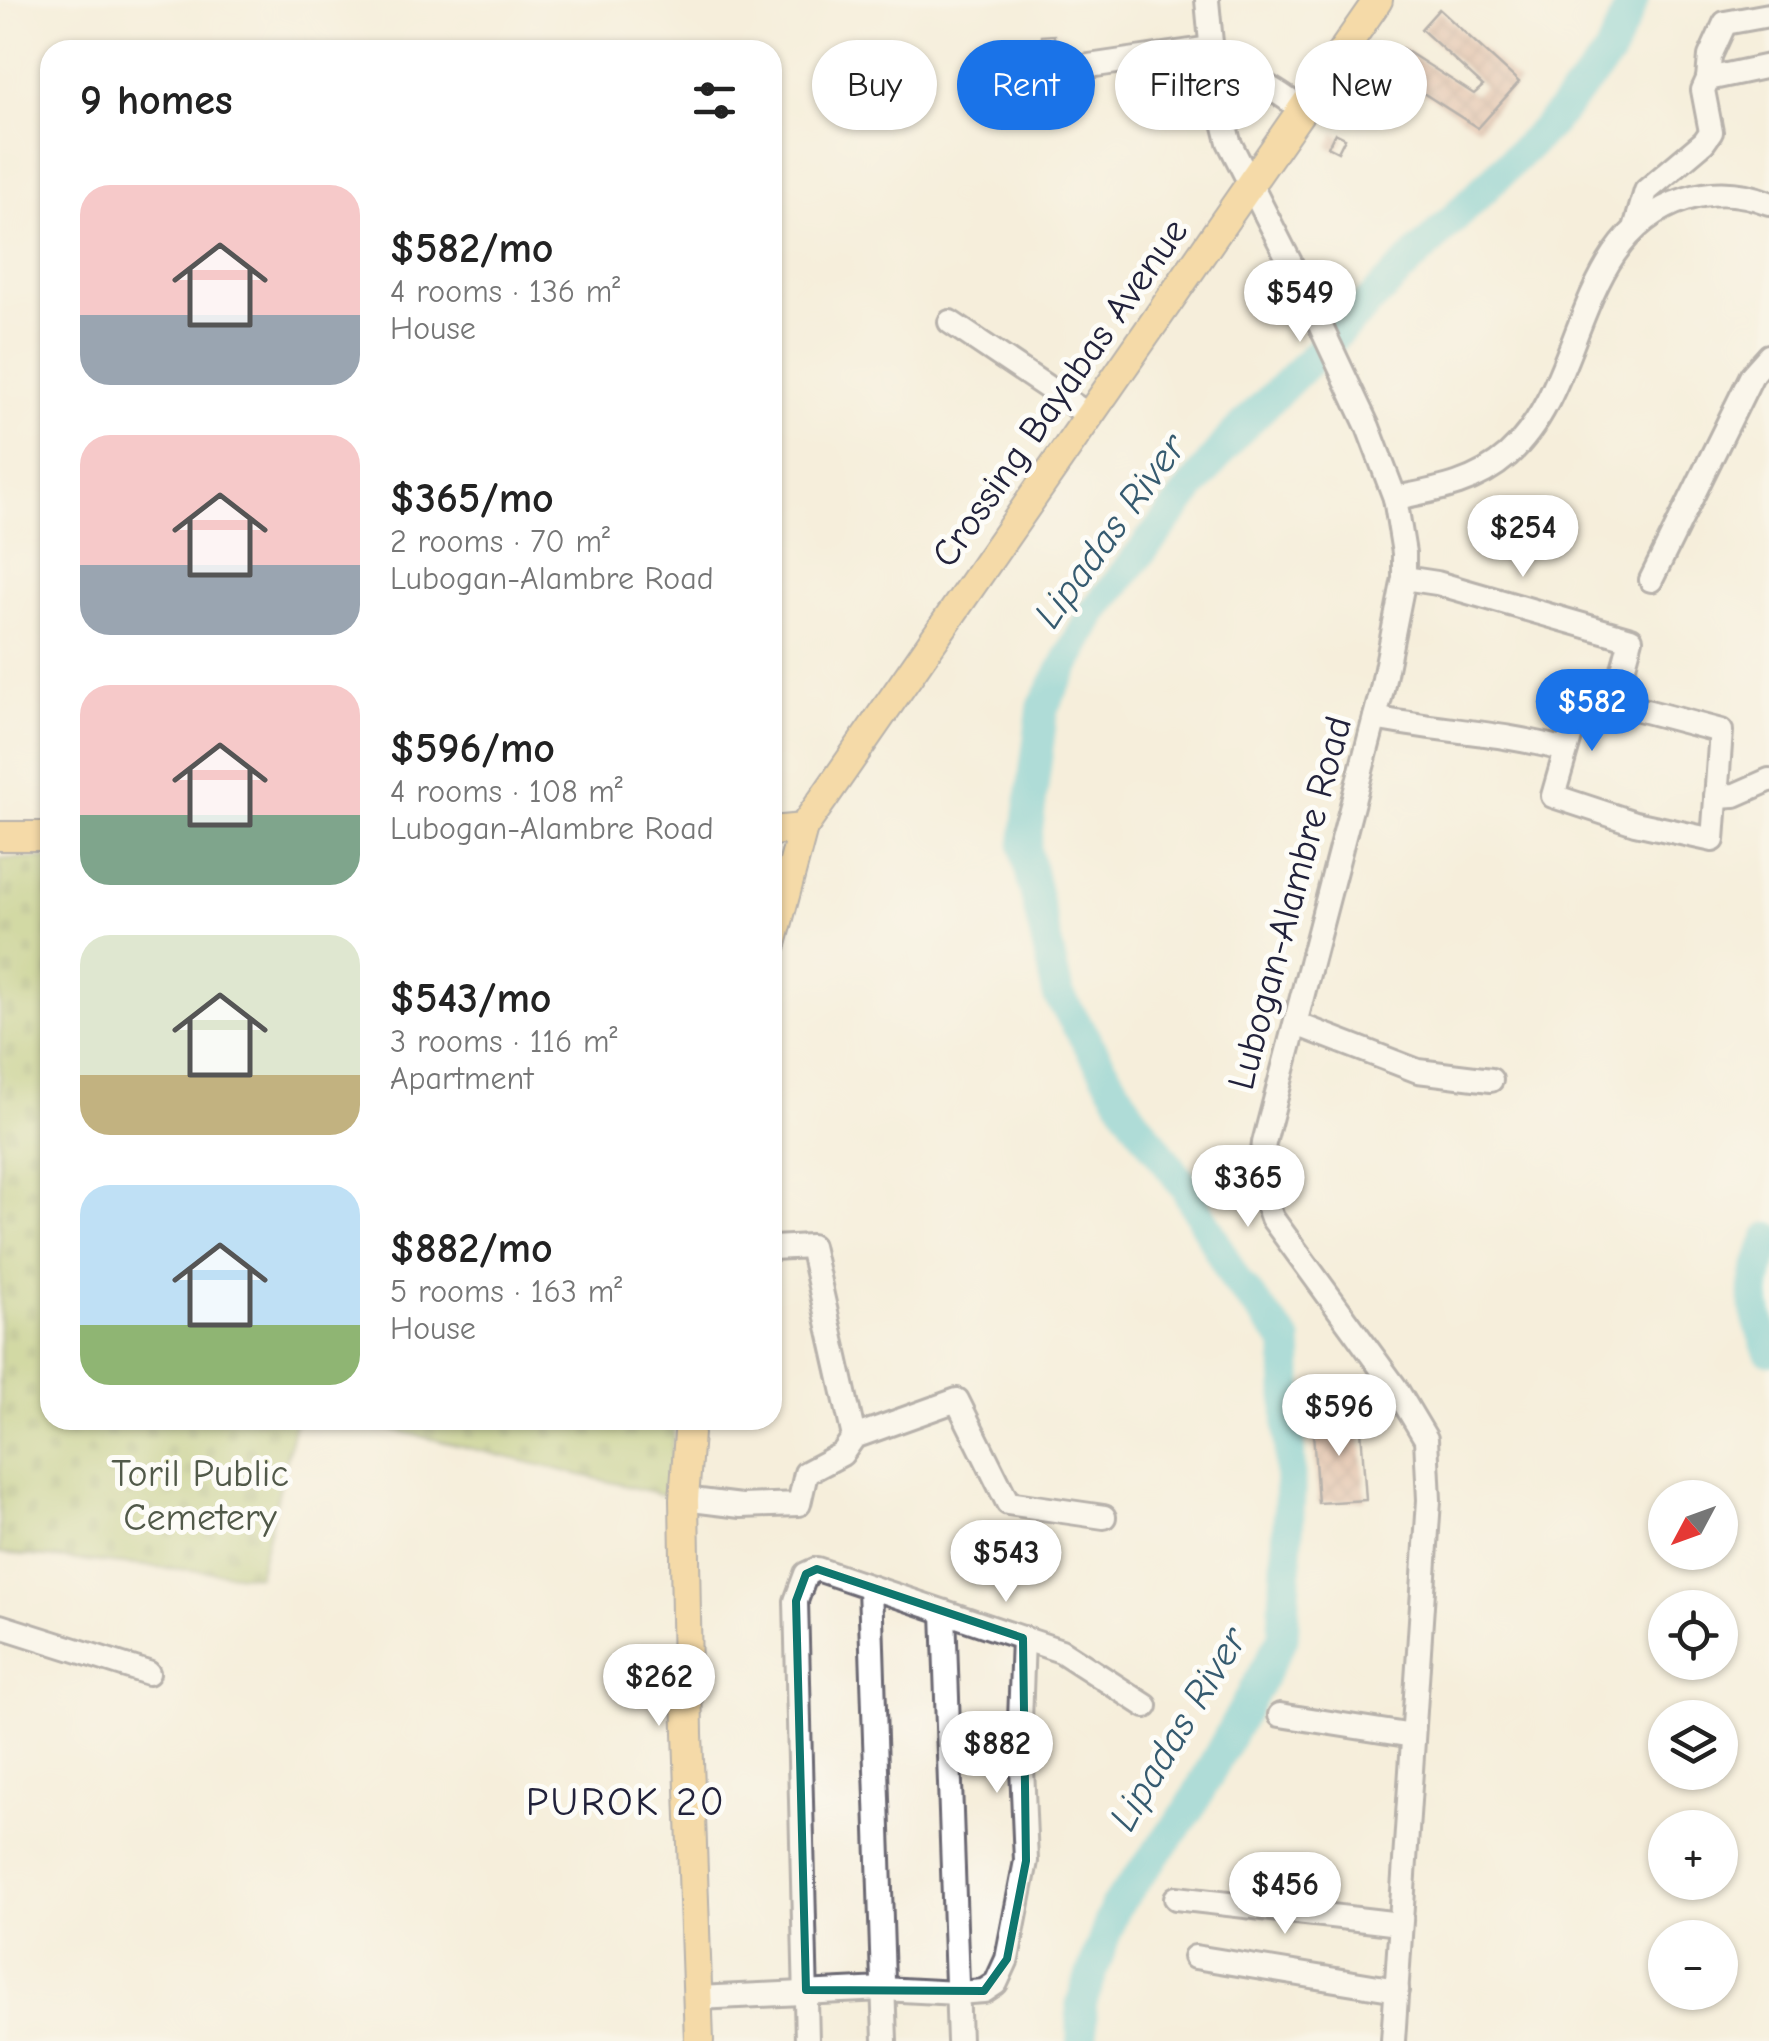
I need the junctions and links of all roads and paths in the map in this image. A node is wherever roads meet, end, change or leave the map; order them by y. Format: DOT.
graph roads {
  1 [pos="1207,0"];
  2 [pos="1378,0"];
  3 [pos="1769,15"];
  4 [pos="1210,40"];
  5 [pos="1351,40"];
  6 [pos="1769,66"];
  7 [pos="1708,79"];
  8 [pos="1295,122"];
  9 [pos="1226,130"];
  10 [pos="1251,185"];
  11 [pos="1769,202"];
  12 [pos="1636,224"];
  13 [pos="950,322"];
  14 [pos="1769,356"];
  15 [pos="1090,416"];
  16 [pos="1395,498"];
  17 [pos="1404,578"];
  18 [pos="1651,580"];
  19 [pos="1614,703"];
  20 [pos="1375,718"];
  21 [pos="1565,750"];
  22 [pos="1769,780"];
  23 [pos="1716,796"];
  24 [pos="803,828"];
  25 [pos="782,830"];
  26 [pos="0,836"];
  27 [pos="40,836"];
  28 [pos="782,907"];
  29 [pos="1296,1024"];
  30 [pos="1491,1080"];
  31 [pos="782,1247"];
  32 [pos="689,1430"];
  33 [pos="854,1437"];
  34 [pos="684,1499"];
  35 [pos="1104,1517"];
  36 [pos="870,1587"];
  37 [pos="944,1612"];
  38 [pos="0,1626"];
  39 [pos="1022,1638"];
  40 [pos="148,1672"];
  41 [pos="1146,1706"];
  42 [pos="1280,1714"];
  43 [pos="1413,1736"];
  44 [pos="1176,1898"];
  45 [pos="1400,1924"];
  46 [pos="1195,1957"];
  47 [pos="884,1989"];
  48 [pos="806,1990"];
  49 [pos="1397,1990"];
  50 [pos="957,1994"];
  51 [pos="698,1998"];
  52 [pos="699,2041"];
  53 [pos="807,2041"];
  54 [pos="885,2041"];
  55 [pos="958,2041"];
  56 [pos="1394,2041"];
  1 -- 4 [label="street, Lubogan-Alambre Road"];
  2 -- 5 [label="main road, Crossing Bayabas Avenue"];
  3 -- 7 [label="street"];
  6 -- 7 [label="street"];
  7 -- 12 [label="street"];
  8 -- 10 [label="main road, Crossing Bayabas Avenue"];
  9 -- 10 [label="street, Lubogan-Alambre Road"];
  10 -- 15 [label="main road, Crossing Bayabas Avenue"];
  10 -- 16 [label="street, Lubogan-Alambre Road"];
  11 -- 12 [label="street"];
  12 -- 16 [label="street"];
  13 -- 15 [label="street"];
  14 -- 18 [label="street"];
  15 -- 24 [label="main road, Crossing Bayabas Avenue"];
  16 -- 17 [label="street, Lubogan-Alambre Road"];
  17 -- 19 [label="street"];
  17 -- 20 [label="street, Lubogan-Alambre Road"];
  19 -- 21 [label="street"];
  19 -- 23 [label="street"];
  20 -- 21 [label="street"];
  20 -- 29 [label="street, Lubogan-Alambre Road"];
  21 -- 23 [label="street"];
  22 -- 23 [label="street"];
  24 -- 25 [label="main road"];
  24 -- 28 [label="main road, Crossing Bayabas Avenue"];
  26 -- 27 [label="main road"];
  29 -- 30 [label="street"];
  29 -- 43 [label="street, Lubogan-Alambre Road"];
  31 -- 33 [label="street"];
  32 -- 34 [label="main road"];
  33 -- 34 [label="street"];
  33 -- 35 [label="street"];
  34 -- 51 [label="main road"];
  36 -- 37 [label="street"];
  36 -- 47 [label="street"];
  36 -- 48 [label="street"];
  37 -- 39 [label="street"];
  37 -- 50 [label="street"];
  38 -- 40 [label="street"];
  39 -- 41 [label="street"];
  39 -- 50 [label="street"];
  42 -- 43 [label="street"];
  43 -- 45 [label="street, Lubogan-Alambre Road"];
  44 -- 45 [label="street"];
  45 -- 49 [label="street, Lubogan-Alambre Road"];
  46 -- 49 [label="street"];
  47 -- 48 [label="street"];
  47 -- 50 [label="street"];
  47 -- 54 [label="street"];
  48 -- 51 [label="street"];
  48 -- 53 [label="street"];
  49 -- 56 [label="street, Lubogan-Alambre Road"];
  50 -- 55 [label="street"];
  51 -- 52 [label="main road"];
}
